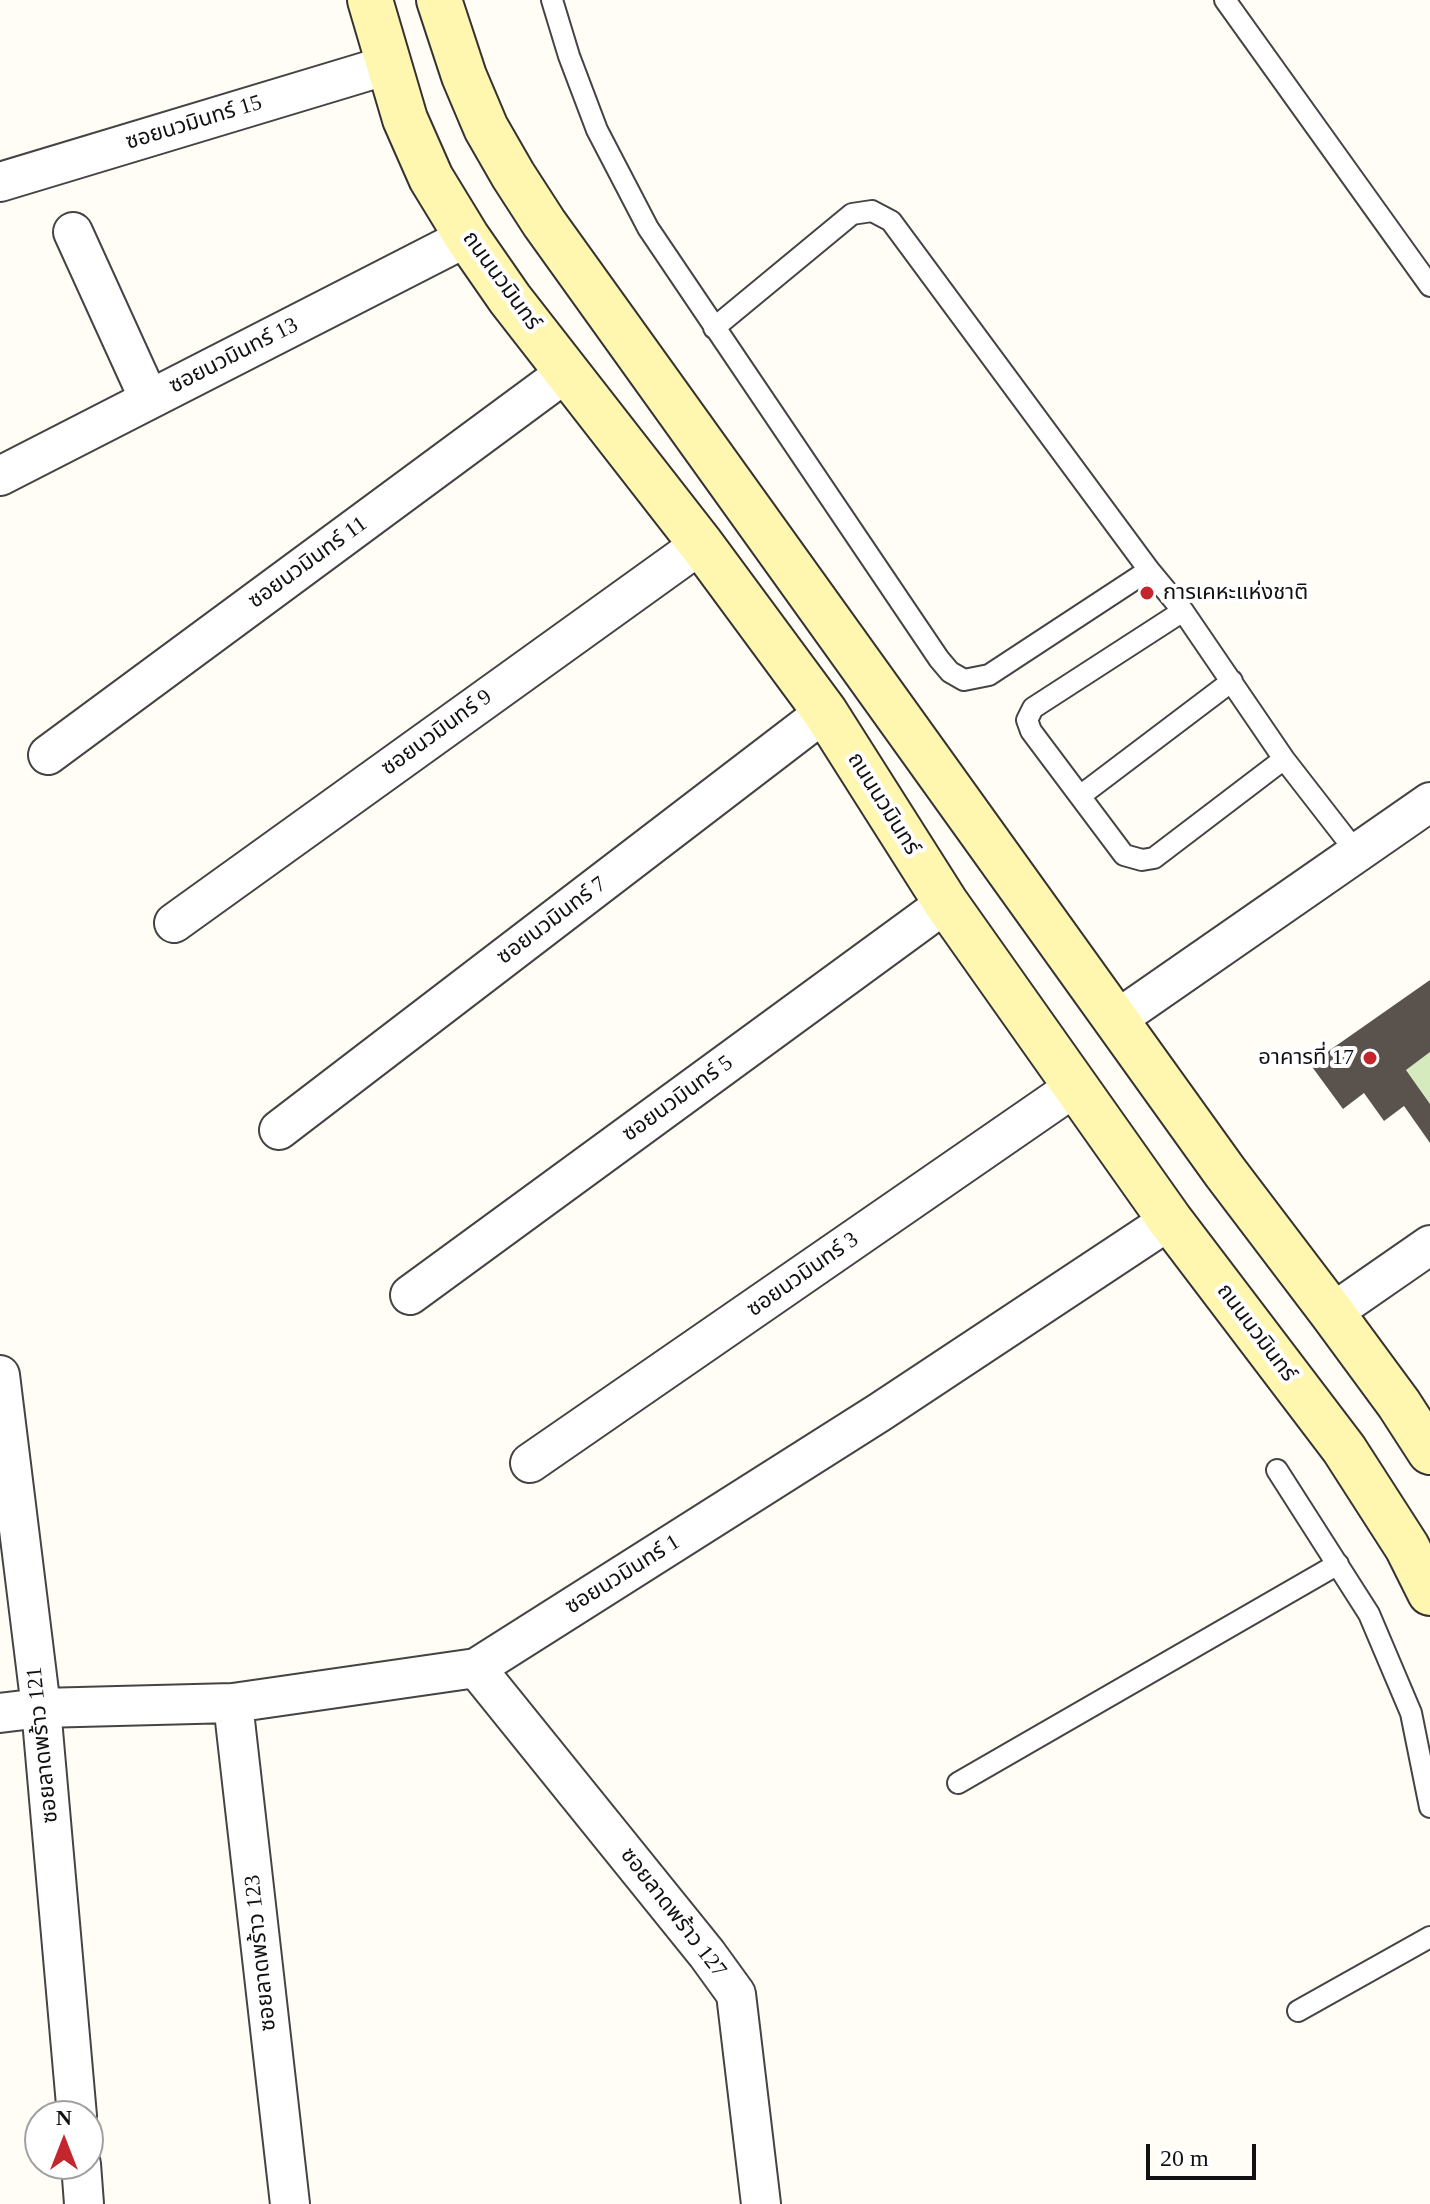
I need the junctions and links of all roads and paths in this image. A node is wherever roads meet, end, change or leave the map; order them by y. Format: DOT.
graph roads {
  1 [pos="370,0"];
  2 [pos="439,0"];
  3 [pos="552,0"];
  4 [pos="1225,0"];
  5 [pos="388,65"];
  6 [pos="0,182"];
  7 [pos="73,232"];
  8 [pos="467,237"];
  9 [pos="1430,286"];
  10 [pos="714,328"];
  11 [pos="568,371"];
  12 [pos="149,399"];
  13 [pos="0,476"];
  14 [pos="701,544"];
  15 [pos="1149,570"];
  16 [pos="1183,611"];
  17 [pos="1232,681"];
  18 [pos="825,712"];
  19 [pos="48,755"];
  20 [pos="1284,759"];
  21 [pos="1080,796"];
  22 [pos="1430,802"];
  23 [pos="1357,853"];
  24 [pos="946,903"];
  25 [pos="174,923"];
  26 [pos="1116,1020"];
  27 [pos="1076,1086"];
  28 [pos="279,1130"];
  29 [pos="1170,1220"];
  30 [pos="1430,1245"];
  31 [pos="410,1295"];
  32 [pos="1332,1313"];
  33 [pos="0,1375"];
  34 [pos="1430,1452"];
  35 [pos="530,1463"];
  36 [pos="1277,1470"];
  37 [pos="1338,1564"];
  38 [pos="1430,1593"];
  39 [pos="476,1668"];
  40 [pos="233,1703"];
  41 [pos="41,1708"];
  42 [pos="0,1713"];
  43 [pos="958,1783"];
  44 [pos="1430,1807"];
  45 [pos="1430,1937"];
  46 [pos="1298,2011"];
  47 [pos="76,2100"];
  48 [pos="82,2180"];
  49 [pos="84,2204"];
  50 [pos="290,2204"];
  51 [pos="761,2204"];
  1 -- 5 [label="main road, ถนนนวมินทร์"];
  2 -- 26 [label="main road"];
  3 -- 10 [label="lane"];
  4 -- 9 [label="lane"];
  5 -- 6 [label="street, ซอยนวมินทร์ 15"];
  5 -- 8 [label="main road, ถนนนวมินทร์"];
  7 -- 12 [label="street"];
  8 -- 11 [label="main road, ถนนนวมินทร์"];
  8 -- 12 [label="street, ซอยนวมินทร์ 13"];
  10 -- 15 [label="lane"];
  10 -- 15 [label="lane"];
  11 -- 14 [label="main road, ถนนนวมินทร์"];
  11 -- 19 [label="street, ซอยนวมินทร์ 11"];
  12 -- 13 [label="street, ซอยนวมินทร์ 13"];
  14 -- 18 [label="main road, ถนนนวมินทร์"];
  14 -- 25 [label="street, ซอยนวมินทร์ 9"];
  15 -- 16 [label="lane"];
  16 -- 17 [label="lane"];
  16 -- 21 [label="lane"];
  17 -- 20 [label="lane"];
  17 -- 21 [label="lane"];
  18 -- 24 [label="main road, ถนนนวมินทร์"];
  18 -- 28 [label="street, ซอยนวมินทร์ 7"];
  20 -- 21 [label="lane"];
  20 -- 23 [label="lane"];
  22 -- 23 [label="street"];
  23 -- 26 [label="street"];
  24 -- 27 [label="main road, ถนนนวมินทร์"];
  24 -- 31 [label="street, ซอยนวมินทร์ 5"];
  26 -- 32 [label="main road"];
  27 -- 29 [label="main road, ถนนนวมินทร์"];
  27 -- 35 [label="street, ซอยนวมินทร์ 3"];
  29 -- 38 [label="main road, ถนนนวมินทร์"];
  29 -- 39 [label="street, ซอยนวมินทร์ 1"];
  30 -- 32 [label="street"];
  32 -- 34 [label="main road"];
  33 -- 41 [label="street, ซอยลาดพร้าว 121"];
  36 -- 37 [label="lane"];
  37 -- 43 [label="lane"];
  37 -- 44 [label="lane"];
  39 -- 40 [label="street, ซอยนวมินทร์ 1"];
  39 -- 51 [label="street, ซอยลาดพร้าว 127"];
  40 -- 41 [label="street, ซอยนวมินทร์ 1"];
  40 -- 50 [label="street, ซอยลาดพร้าว 123"];
  41 -- 42 [label="street, ซอยนวมินทร์ 1"];
  41 -- 47 [label="street, ซอยลาดพร้าว 121"];
  45 -- 46 [label="lane"];
  48 -- 49 [label="street"];
}
